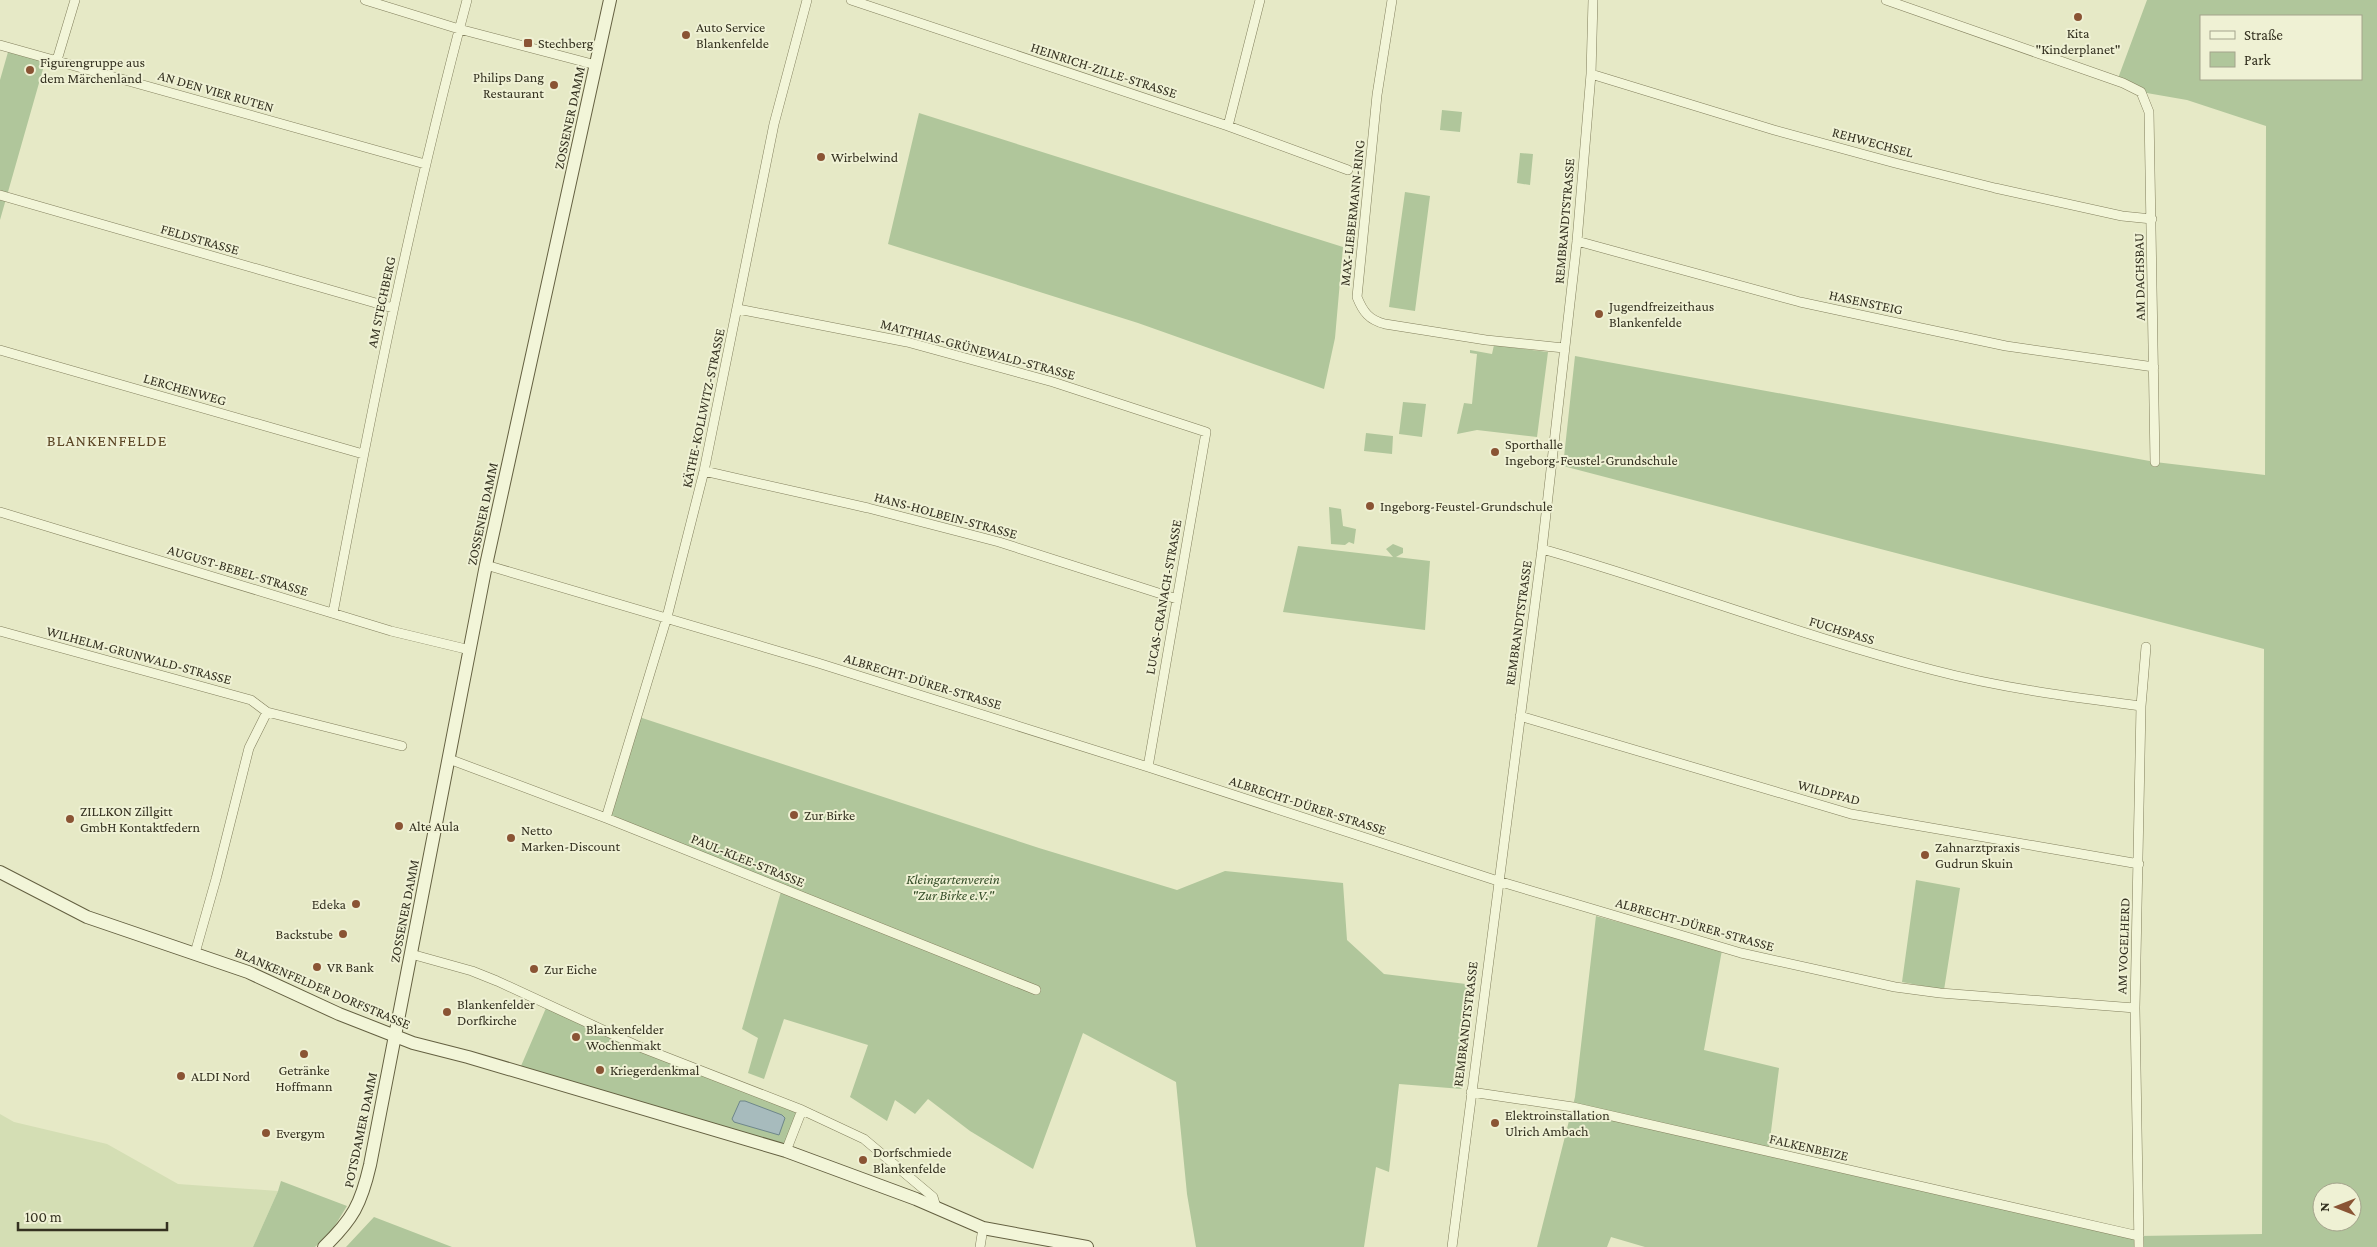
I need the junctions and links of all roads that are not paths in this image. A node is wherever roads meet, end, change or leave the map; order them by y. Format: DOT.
graph roads {
  1 [pos="75,0"];
  2 [pos="365,0"];
  3 [pos="467,0"];
  4 [pos="610,0"];
  5 [pos="807,0"];
  6 [pos="851,0"];
  7 [pos="1260,0"];
  8 [pos="1392,0"];
  9 [pos="1592,0"];
  10 [pos="1886,0"];
  11 [pos="459,29"];
  12 [pos="0,45"];
  13 [pos="58,60"];
  14 [pos="596,65"];
  15 [pos="1591,74"];
  16 [pos="1228,126"];
  17 [pos="425,164"];
  18 [pos="1348,170"];
  19 [pos="0,195"];
  20 [pos="2152,219"];
  21 [pos="1577,241"];
  22 [pos="393,308"];
  23 [pos="738,309"];
  24 [pos="1564,348"];
  25 [pos="0,350"];
  26 [pos="2154,367"];
  27 [pos="1206,432"];
  28 [pos="363,454"];
  29 [pos="2155,462"];
  30 [pos="704,471"];
  31 [pos="0,512"];
  32 [pos="1542,549"];
  33 [pos="486,566"];
  34 [pos="1177,599"];
  35 [pos="333,613"];
  36 [pos="667,617"];
  37 [pos="0,631"];
  38 [pos="2146,647"];
  39 [pos="470,650"];
  40 [pos="2142,706"];
  41 [pos="267,712"];
  42 [pos="1520,716"];
  43 [pos="402,746"];
  44 [pos="449,758"];
  45 [pos="1148,767"];
  46 [pos="606,818"];
  47 [pos="2139,864"];
  48 [pos="0,872"];
  49 [pos="1498,881"];
  50 [pos="195,953"];
  51 [pos="411,954"];
  52 [pos="1036,990"];
  53 [pos="2135,1008"];
  54 [pos="394,1036"];
  55 [pos="1470,1092"];
  56 [pos="802,1110"];
  57 [pos="786,1151"];
  58 [pos="936,1207"];
  59 [pos="983,1228"];
  60 [pos="2139,1236"];
  61 [pos="324,1247"];
  62 [pos="980,1247"];
  63 [pos="1086,1247"];
  64 [pos="1452,1247"];
  65 [pos="2140,1247"];
  1 -- 13 [label="street"];
  2 -- 11 [label="street"];
  3 -- 11 [label="street, AM STECHBERG"];
  4 -- 14 [label="main road, ZOSSENER DAMM"];
  5 -- 23 [label="street, KÄTHE-KOLLWITZ-STRASSE"];
  6 -- 16 [label="street, HEINRICH-ZILLE-STRASSE"];
  7 -- 16 [label="street"];
  8 -- 24 [label="street, MAX-LIEBERMANN-RING"];
  9 -- 15 [label="street, REMBRANDTSTRASSE"];
  10 -- 20 [label="street, AM DACHSBAU"];
  11 -- 14 [label="street"];
  11 -- 17 [label="street, AM STECHBERG"];
  12 -- 13 [label="street, AN DEN VIER RUTEN"];
  13 -- 17 [label="street, AN DEN VIER RUTEN"];
  14 -- 33 [label="main road, ZOSSENER DAMM"];
  15 -- 20 [label="street, REHWECHSEL"];
  15 -- 21 [label="street, REMBRANDTSTRASSE"];
  16 -- 18 [label="street, HEINRICH-ZILLE-STRASSE"];
  17 -- 22 [label="street, AM STECHBERG"];
  19 -- 22 [label="street, FELDSTRASSE"];
  20 -- 26 [label="street, AM DACHSBAU"];
  21 -- 24 [label="street, REMBRANDTSTRASSE"];
  21 -- 26 [label="street, HASENSTEIG"];
  22 -- 28 [label="street, AM STECHBERG"];
  23 -- 27 [label="street, MATTHIAS-GRÜNEWALD-STRASSE"];
  23 -- 30 [label="street, KÄTHE-KOLLWITZ-STRASSE"];
  24 -- 32 [label="street, REMBRANDTSTRASSE"];
  25 -- 28 [label="street, LERCHENWEG"];
  26 -- 29 [label="street, AM DACHSBAU"];
  27 -- 34 [label="street, LUCAS-CRANACH-STRASSE"];
  28 -- 35 [label="street, AM STECHBERG"];
  30 -- 34 [label="street, HANS-HOLBEIN-STRASSE"];
  30 -- 36 [label="street, KÄTHE-KOLLWITZ-STRASSE"];
  31 -- 35 [label="street, AUGUST-BEBEL-STRASSE"];
  32 -- 40 [label="street, FUCHSPASS"];
  32 -- 42 [label="street, REMBRANDTSTRASSE"];
  33 -- 36 [label="street, ALBRECHT-DÜRER-STRASSE"];
  33 -- 39 [label="main road, ZOSSENER DAMM"];
  34 -- 45 [label="street, LUCAS-CRANACH-STRASSE"];
  35 -- 39 [label="street, AUGUST-BEBEL-STRASSE"];
  36 -- 45 [label="street, ALBRECHT-DÜRER-STRASSE"];
  36 -- 46 [label="street, KÄTHE-KOLLWITZ-STRASSE"];
  37 -- 41 [label="street, WILHELM-GRUNWALD-STRASSE"];
  38 -- 40 [label="street, AM VOGELHERD"];
  39 -- 44 [label="main road, ZOSSENER DAMM"];
  40 -- 47 [label="street, AM VOGELHERD"];
  41 -- 43 [label="street, WILHELM-GRUNWALD-STRASSE"];
  41 -- 50 [label="street"];
  42 -- 47 [label="street, WILDPFAD"];
  42 -- 49 [label="street, REMBRANDTSTRASSE"];
  44 -- 46 [label="street, PAUL-KLEE-STRASSE"];
  44 -- 51 [label="main road, ZOSSENER DAMM"];
  45 -- 49 [label="street, ALBRECHT-DÜRER-STRASSE"];
  46 -- 52 [label="street, PAUL-KLEE-STRASSE"];
  47 -- 53 [label="street, AM VOGELHERD"];
  48 -- 50 [label="main road, BLANKENFELDER DORFSTRASSE"];
  49 -- 53 [label="street, ALBRECHT-DÜRER-STRASSE"];
  49 -- 55 [label="street, REMBRANDTSTRASSE"];
  50 -- 54 [label="main road, BLANKENFELDER DORFSTRASSE"];
  51 -- 54 [label="main road, ZOSSENER DAMM"];
  51 -- 56 [label="street, BLANKENFELDER DORFSTRASSE"];
  53 -- 60 [label="street, AM VOGELHERD"];
  54 -- 57 [label="main road, BLANKENFELDER DORFSTRASSE"];
  54 -- 61 [label="main road, POTSDAMER DAMM"];
  55 -- 60 [label="street, FALKENBEIZE"];
  55 -- 64 [label="street, REMBRANDTSTRASSE"];
  56 -- 57 [label="street"];
  56 -- 58 [label="street, BLANKENFELDER DORFSTRASSE"];
  57 -- 58 [label="main road, BLANKENFELDER DORFSTRASSE"];
  58 -- 59 [label="main road, BLANKENFELDER DORFSTRASSE"];
  59 -- 62 [label="street"];
  59 -- 63 [label="main road, BLANKENFELDER DORFSTRASSE"];
  60 -- 65 [label="street, AM VOGELHERD"];
}
